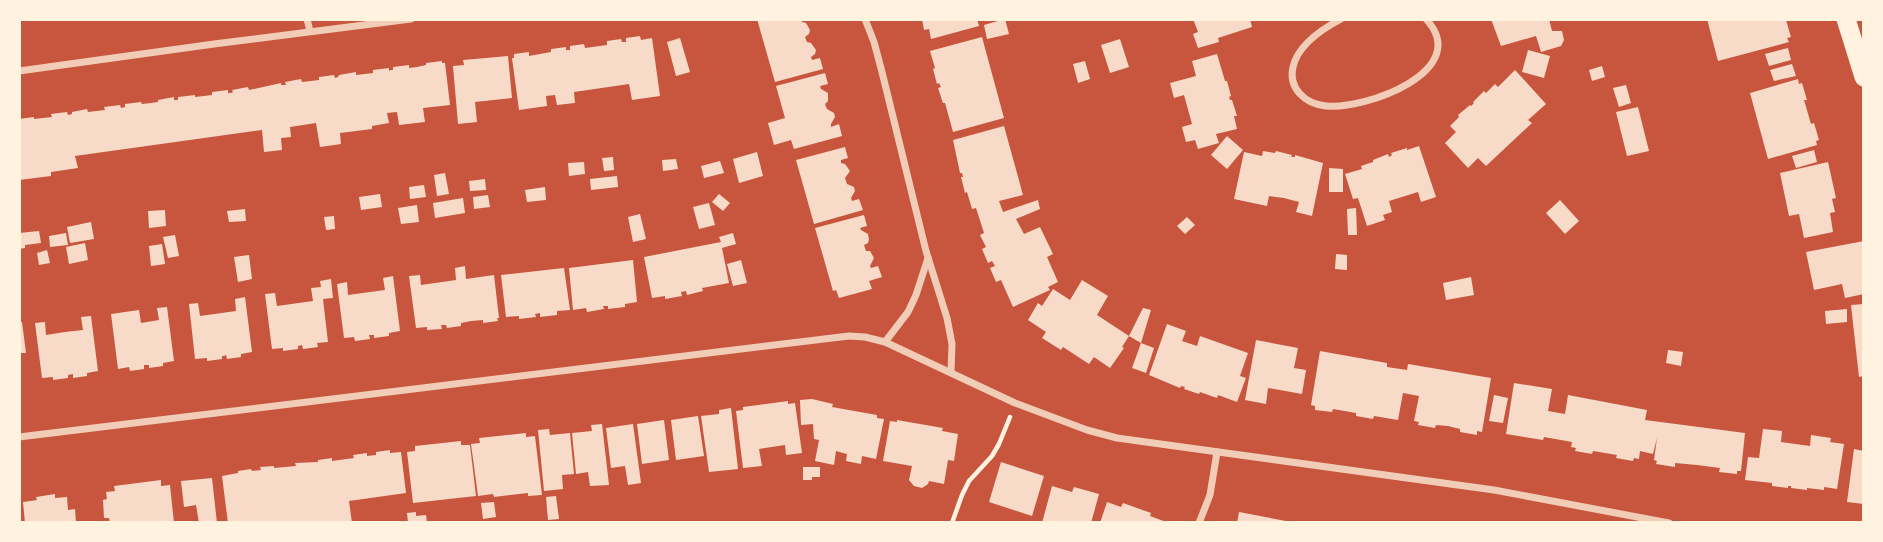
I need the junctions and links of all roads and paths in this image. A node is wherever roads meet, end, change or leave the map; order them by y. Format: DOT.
graph roads {
  1 [pos="307,19"];
  2 [pos="411,19"];
  3 [pos="865,19"];
  4 [pos="1341,19"];
  5 [pos="1426,19"];
  6 [pos="1846,19"];
  7 [pos="310,32"];
  8 [pos="19,71"];
  9 [pos="1864,77"];
  10 [pos="928,257"];
  11 [pos="885,342"];
  12 [pos="951,372"];
  13 [pos="1015,403"];
  14 [pos="19,437"];
  15 [pos="1217,452"];
  16 [pos="953,523"];
  17 [pos="1199,523"];
  18 [pos="1669,523"];
  1 -- 7 [label="street"];
  2 -- 7 [label="street"];
  3 -- 10 [label="street"];
  4 -- 5 [label="street"];
  6 -- 9 [label="highway"];
  7 -- 8 [label="street"];
  10 -- 11 [label="street"];
  10 -- 12 [label="street"];
  11 -- 12 [label="street"];
  11 -- 14 [label="street"];
  12 -- 13 [label="street"];
  13 -- 15 [label="street"];
  13 -- 16 [label="path"];
  15 -- 17 [label="street"];
  15 -- 18 [label="street"];
}
